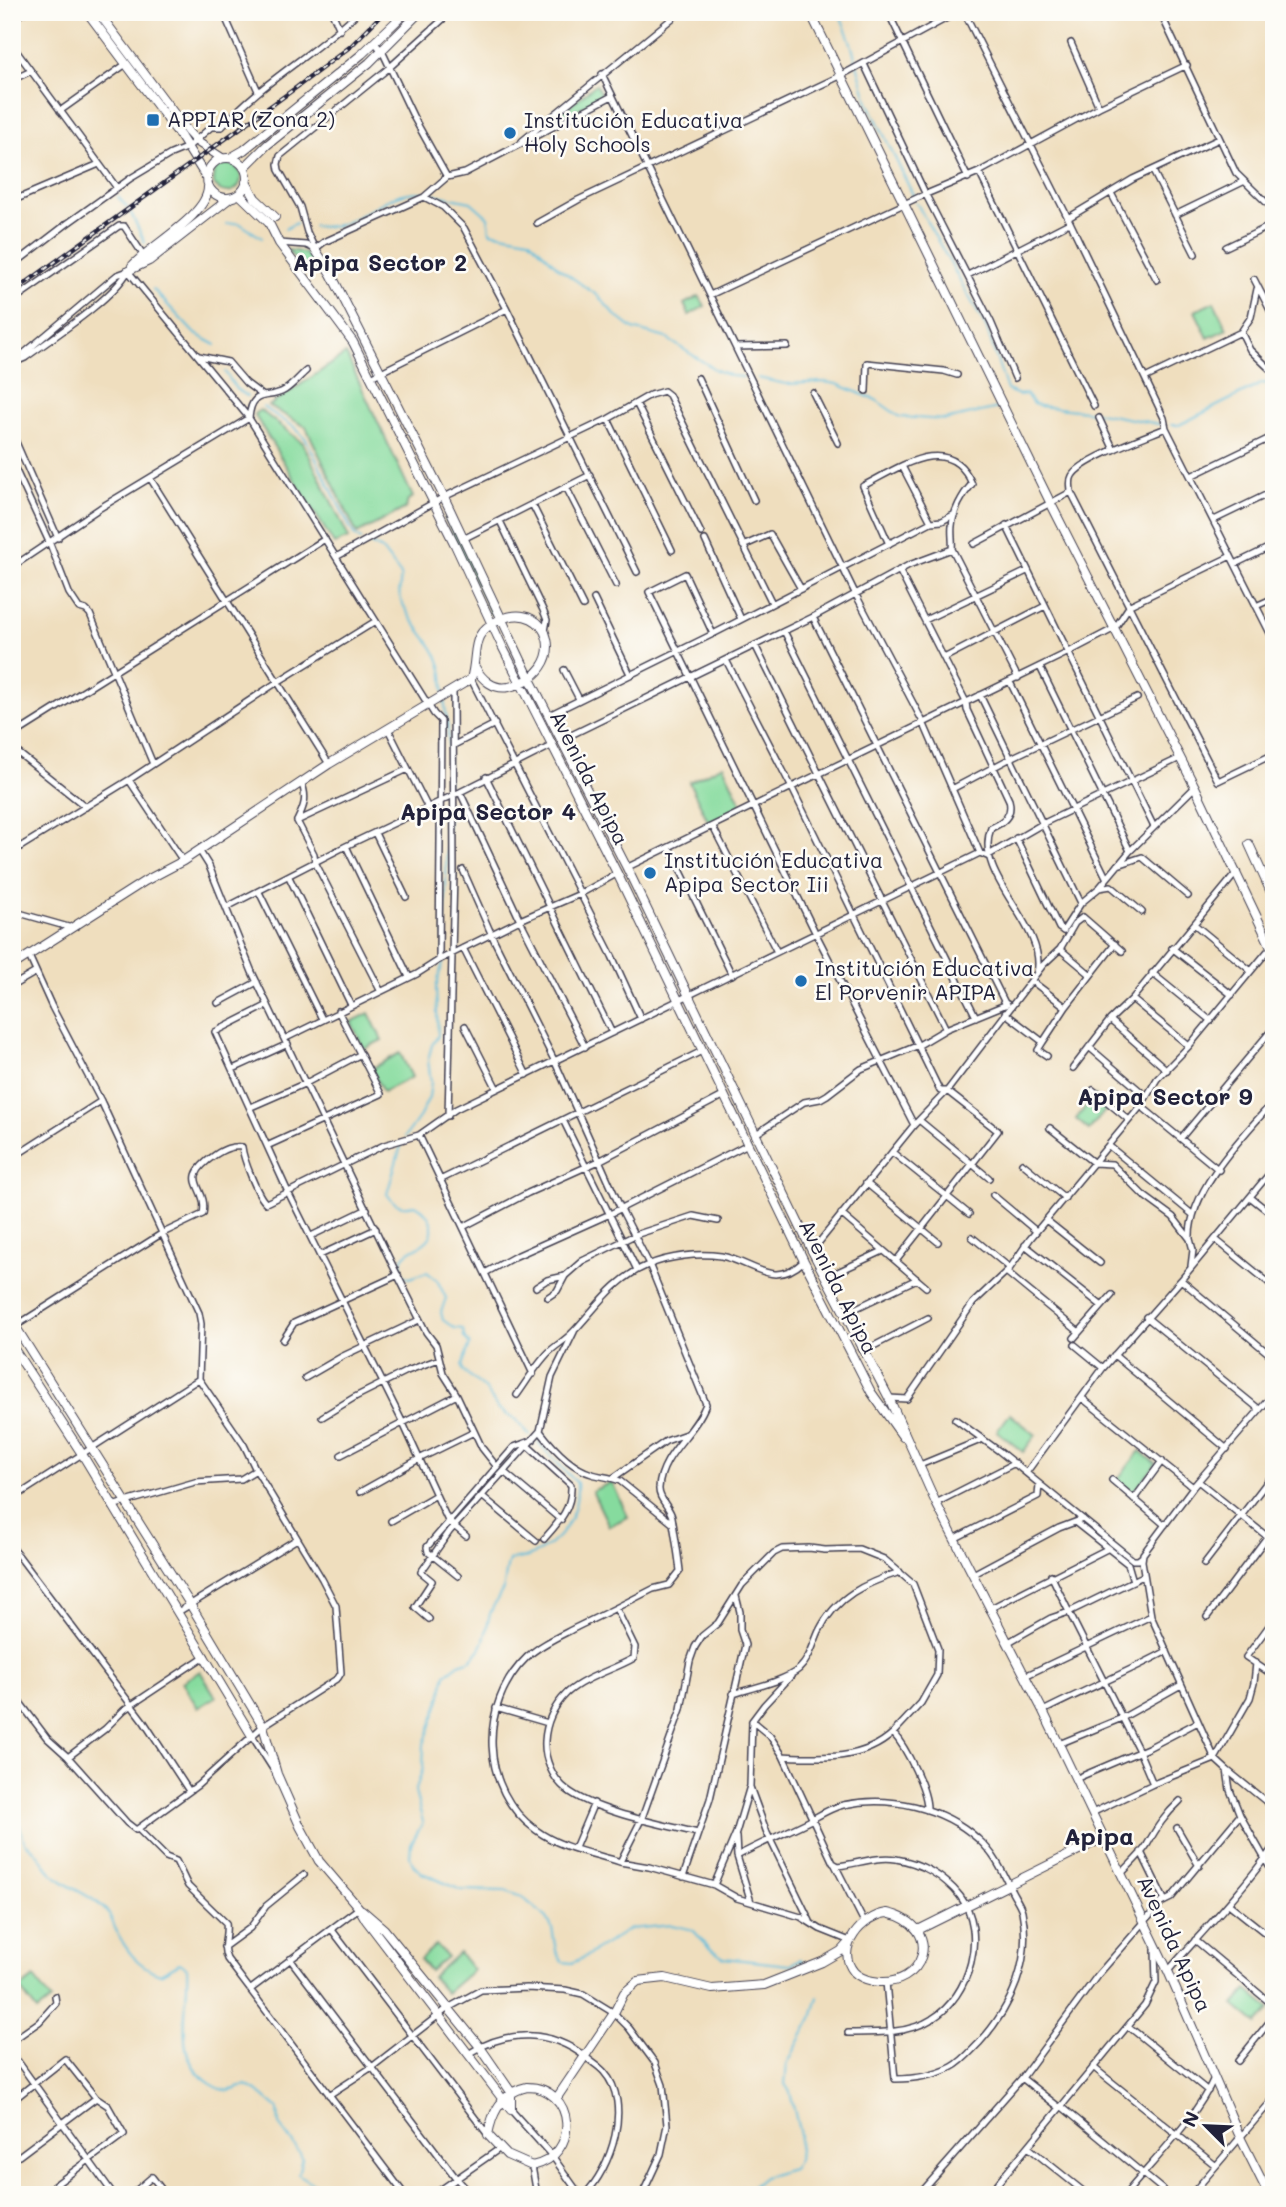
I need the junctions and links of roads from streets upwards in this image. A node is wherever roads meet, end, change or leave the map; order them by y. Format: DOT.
graph roads {
  1 [pos="25,12"];
  2 [pos="88,12"];
  3 [pos="98,12"];
  4 [pos="223,12"];
  5 [pos="332,12"];
  6 [pos="358,12"];
  7 [pos="405,12"];
  8 [pos="421,12"];
  9 [pos="451,12"];
  10 [pos="680,12"];
  11 [pos="810,12"];
  12 [pos="888,12"];
  13 [pos="958,12"];
  14 [pos="964,12"];
  15 [pos="1160,12"];
  16 [pos="12,18"];
  17 [pos="340,30"];
  18 [pos="375,43"];
  19 [pos="904,43"];
  20 [pos="1071,43"];
  21 [pos="12,45"];
  22 [pos="382,51"];
  23 [pos="126,64"];
  24 [pos="864,64"];
  25 [pos="1186,65"];
  26 [pos="390,67"];
  27 [pos="31,71"];
  28 [pos="602,74"];
  29 [pos="840,76"];
  30 [pos="12,80"];
  31 [pos="258,91"];
  32 [pos="612,96"];
  33 [pos="1099,107"];
  34 [pos="60,111"];
  35 [pos="1219,139"];
  36 [pos="196,141"];
  37 [pos="1031,145"];
  38 [pos="188,147"];
  39 [pos="514,147"];
  40 [pos="226,158"];
  41 [pos="99,164"];
  42 [pos="244,168"];
  43 [pos="647,169"];
  44 [pos="1153,171"];
  45 [pos="979,172"];
  46 [pos="447,177"];
  47 [pos="968,178"];
  48 [pos="207,181"];
  49 [pos="246,182"];
  50 [pos="1243,182"];
  51 [pos="117,188"];
  52 [pos="1111,193"];
  53 [pos="926,195"];
  54 [pos="234,196"];
  55 [pos="424,197"];
  56 [pos="12,201"];
  57 [pos="903,204"];
  58 [pos="1274,210"];
  59 [pos="1175,215"];
  60 [pos="272,220"];
  61 [pos="1068,220"];
  62 [pos="537,223"];
  63 [pos="1274,224"];
  64 [pos="279,243"];
  65 [pos="1226,247"];
  66 [pos="315,249"];
  67 [pos="1017,250"];
  68 [pos="1195,254"];
  69 [pos="12,257"];
  70 [pos="146,258"];
  71 [pos="14,265"];
  72 [pos="128,271"];
  73 [pos="968,275"];
  74 [pos="1254,279"];
  75 [pos="1157,280"];
  76 [pos="1258,289"];
  77 [pos="710,295"];
  78 [pos="12,301"];
  79 [pos="507,309"];
  80 [pos="1274,318"];
  81 [pos="1241,331"];
  82 [pos="786,346"];
  83 [pos="736,347"];
  84 [pos="198,356"];
  85 [pos="13,363"];
  86 [pos="306,371"];
  87 [pos="381,371"];
  88 [pos="1274,373"];
  89 [pos="957,375"];
  90 [pos="371,377"];
  91 [pos="698,378"];
  92 [pos="1015,378"];
  93 [pos="1145,378"];
  94 [pos="866,391"];
  95 [pos="813,393"];
  96 [pos="262,395"];
  97 [pos="636,403"];
  98 [pos="1094,406"];
  99 [pos="249,418"];
  100 [pos="1099,418"];
  101 [pos="608,419"];
  102 [pos="1166,428"];
  103 [pos="12,433"];
  104 [pos="571,436"];
  105 [pos="1274,436"];
  106 [pos="838,443"];
  107 [pos="1114,450"];
  108 [pos="12,462"];
  109 [pos="902,466"];
  110 [pos="590,475"];
  111 [pos="1191,476"];
  112 [pos="150,478"];
  113 [pos="566,487"];
  114 [pos="1274,491"];
  115 [pos="1071,492"];
  116 [pos="444,497"];
  117 [pos="754,500"];
  118 [pos="1050,502"];
  119 [pos="434,503"];
  120 [pos="532,504"];
  121 [pos="955,514"];
  122 [pos="1214,520"];
  123 [pos="499,521"];
  124 [pos="931,522"];
  125 [pos="1006,525"];
  126 [pos="701,533"];
  127 [pos="58,538"];
  128 [pos="325,539"];
  129 [pos="463,539"];
  130 [pos="705,540"];
  131 [pos="50,544"];
  132 [pos="889,544"];
  133 [pos="974,544"];
  134 [pos="1274,545"];
  135 [pos="743,546"];
  136 [pos="672,550"];
  137 [pos="952,550"];
  138 [pos="1231,556"];
  139 [pos="336,557"];
  140 [pos="1235,564"];
  141 [pos="12,567"];
  142 [pos="843,567"];
  143 [pos="899,570"];
  144 [pos="1027,570"];
  145 [pos="637,572"];
  146 [pos="616,585"];
  147 [pos="801,589"];
  148 [pos="856,595"];
  149 [pos="976,595"];
  150 [pos="1274,598"];
  151 [pos="594,599"];
  152 [pos="226,600"];
  153 [pos="772,603"];
  154 [pos="1130,605"];
  155 [pos="583,606"];
  156 [pos="1045,606"];
  157 [pos="1256,606"];
  158 [pos="813,617"];
  159 [pos="502,619"];
  160 [pos="741,620"];
  161 [pos="925,620"];
  162 [pos="376,621"];
  163 [pos="491,624"];
  164 [pos="1115,628"];
  165 [pos="545,631"];
  166 [pos="784,631"];
  167 [pos="994,632"];
  168 [pos="713,634"];
  169 [pos="1274,641"];
  170 [pos="755,645"];
  171 [pos="678,652"];
  172 [pos="1069,652"];
  173 [pos="944,658"];
  174 [pos="726,660"];
  175 [pos="475,667"];
  176 [pos="1040,667"];
  177 [pos="564,670"];
  178 [pos="116,672"];
  179 [pos="630,674"];
  180 [pos="691,677"];
  181 [pos="471,678"];
  182 [pos="1018,678"];
  183 [pos="530,679"];
  184 [pos="279,681"];
  185 [pos="1010,681"];
  186 [pos="522,684"];
  187 [pos="453,690"];
  188 [pos="980,695"];
  189 [pos="1138,698"];
  190 [pos="579,699"];
  191 [pos="966,702"];
  192 [pos="428,705"];
  193 [pos="549,715"];
  194 [pos="1101,717"];
  195 [pos="923,722"];
  196 [pos="495,724"];
  197 [pos="388,729"];
  198 [pos="1072,730"];
  199 [pos="12,736"];
  200 [pos="562,740"];
  201 [pos="877,744"];
  202 [pos="1041,744"];
  203 [pos="454,745"];
  204 [pos="553,745"];
  205 [pos="12,748"];
  206 [pos="1273,757"];
  207 [pos="848,758"];
  208 [pos="1011,758"];
  209 [pos="1180,758"];
  210 [pos="153,764"];
  211 [pos="329,764"];
  212 [pos="515,764"];
  213 [pos="993,767"];
  214 [pos="408,769"];
  215 [pos="818,772"];
  216 [pos="486,777"];
  217 [pos="129,779"];
  218 [pos="1131,780"];
  219 [pos="300,782"];
  220 [pos="1195,787"];
  221 [pos="792,788"];
  222 [pos="952,789"];
  223 [pos="460,792"];
  224 [pos="1102,794"];
  225 [pos="453,795"];
  226 [pos="441,801"];
  227 [pos="754,806"];
  228 [pos="86,807"];
  229 [pos="428,808"];
  230 [pos="1073,809"];
  231 [pos="297,821"];
  232 [pos="1044,824"];
  233 [pos="713,827"];
  234 [pos="1154,827"];
  235 [pos="375,832"];
  236 [pos="1016,838"];
  237 [pos="1249,844"];
  238 [pos="346,846"];
  239 [pos="669,847"];
  240 [pos="199,850"];
  241 [pos="1130,851"];
  242 [pos="12,852"];
  243 [pos="980,853"];
  244 [pos="987,856"];
  245 [pos="183,861"];
  246 [pos="315,862"];
  247 [pos="1118,865"];
  248 [pos="627,868"];
  249 [pos="463,870"];
  250 [pos="1237,872"];
  251 [pos="617,873"];
  252 [pos="940,873"];
  253 [pos="289,877"];
  254 [pos="1106,877"];
  255 [pos="911,888"];
  256 [pos="1099,888"];
  257 [pos="260,892"];
  258 [pos="580,894"];
  259 [pos="1188,896"];
  260 [pos="406,897"];
  261 [pos="1274,899"];
  262 [pos="883,901"];
  263 [pos="1081,902"];
  264 [pos="227,907"];
  265 [pos="552,908"];
  266 [pos="12,911"];
  267 [pos="1142,912"];
  268 [pos="853,916"];
  269 [pos="520,920"];
  270 [pos="1194,924"];
  271 [pos="72,928"];
  272 [pos="1063,930"];
  273 [pos="1070,932"];
  274 [pos="492,934"];
  275 [pos="816,934"];
  276 [pos="1115,944"];
  277 [pos="463,948"];
  278 [pos="1172,948"];
  279 [pos="1060,949"];
  280 [pos="1272,950"];
  281 [pos="1122,951"];
  282 [pos="777,952"];
  283 [pos="452,954"];
  284 [pos="29,956"];
  285 [pos="439,960"];
  286 [pos="12,966"];
  287 [pos="1251,971"];
  288 [pos="36,972"];
  289 [pos="1152,973"];
  290 [pos="732,975"];
  291 [pos="1091,975"];
  292 [pos="409,977"];
  293 [pos="1034,979"];
  294 [pos="257,982"];
  295 [pos="12,986"];
  296 [pos="380,990"];
  297 [pos="689,995"];
  298 [pos="1232,995"];
  299 [pos="1132,999"];
  300 [pos="1016,1000"];
  301 [pos="678,1001"];
  302 [pos="218,1003"];
  303 [pos="1006,1004"];
  304 [pos="268,1005"];
  305 [pos="351,1005"];
  306 [pos="1066,1007"];
  307 [pos="338,1011"];
  308 [pos="1005,1013"];
  309 [pos="976,1017"];
  310 [pos="322,1019"];
  311 [pos="641,1019"];
  312 [pos="1110,1020"];
  313 [pos="1211,1021"];
  314 [pos="465,1026"];
  315 [pos="1274,1027"];
  316 [pos="946,1029"];
  317 [pos="612,1033"];
  318 [pos="287,1041"];
  319 [pos="1043,1042"];
  320 [pos="919,1045"];
  321 [pos="1189,1046"];
  322 [pos="585,1047"];
  323 [pos="1089,1047"];
  324 [pos="702,1051"];
  325 [pos="361,1054"];
  326 [pos="1047,1056"];
  327 [pos="555,1062"];
  328 [pos="880,1062"];
  329 [pos="1073,1068"];
  330 [pos="233,1069"];
  331 [pos="1167,1070"];
  332 [pos="527,1076"];
  333 [pos="306,1083"];
  334 [pos="497,1089"];
  335 [pos="1093,1090"];
  336 [pos="947,1091"];
  337 [pos="723,1096"];
  338 [pos="1146,1096"];
  339 [pos="101,1101"];
  340 [pos="1274,1101"];
  341 [pos="1141,1106"];
  342 [pos="251,1107"];
  343 [pos="577,1114"];
  344 [pos="448,1116"];
  345 [pos="324,1120"];
  346 [pos="562,1120"];
  347 [pos="919,1120"];
  348 [pos="1129,1121"];
  349 [pos="914,1125"];
  350 [pos="1050,1128"];
  351 [pos="756,1134"];
  352 [pos="419,1135"];
  353 [pos="1181,1138"];
  354 [pos="748,1144"];
  355 [pos="269,1145"];
  356 [pos="1109,1146"];
  357 [pos="892,1152"];
  358 [pos="12,1158"];
  359 [pos="599,1161"];
  360 [pos="1022,1163"];
  361 [pos="1094,1163"];
  362 [pos="972,1164"];
  363 [pos="345,1165"];
  364 [pos="586,1168"];
  365 [pos="1274,1168"];
  366 [pos="1219,1170"];
  367 [pos="989,1178"];
  368 [pos="440,1180"];
  369 [pos="866,1183"];
  370 [pos="289,1192"];
  371 [pos="993,1195"];
  372 [pos="946,1196"];
  373 [pos="1250,1197"];
  374 [pos="1065,1198"];
  375 [pos="367,1209"];
  376 [pos="621,1209"];
  377 [pos="610,1214"];
  378 [pos="841,1214"];
  379 [pos="969,1214"];
  380 [pos="1192,1214"];
  381 [pos="1274,1216"];
  382 [pos="1046,1220"];
  383 [pos="718,1221"];
  384 [pos="463,1227"];
  385 [pos="921,1228"];
  386 [pos="376,1229"];
  387 [pos="1036,1231"];
  388 [pos="161,1234"];
  389 [pos="635,1235"];
  390 [pos="311,1236"];
  391 [pos="972,1237"];
  392 [pos="1191,1239"];
  393 [pos="1215,1239"];
  394 [pos="623,1241"];
  395 [pos="938,1242"];
  396 [pos="1026,1245"];
  397 [pos="812,1251"];
  398 [pos="883,1251"];
  399 [pos="320,1255"];
  400 [pos="804,1261"];
  401 [pos="896,1261"];
  402 [pos="1100,1263"];
  403 [pos="649,1264"];
  404 [pos="1190,1269"];
  405 [pos="638,1270"];
  406 [pos="1008,1270"];
  407 [pos="485,1273"];
  408 [pos="398,1275"];
  409 [pos="565,1276"];
  410 [pos="827,1277"];
  411 [pos="917,1279"];
  412 [pos="1181,1280"];
  413 [pos="536,1287"];
  414 [pos="926,1287"];
  415 [pos="1274,1287"];
  416 [pos="1112,1295"];
  417 [pos="548,1297"];
  418 [pos="343,1301"];
  419 [pos="1102,1306"];
  420 [pos="846,1314"];
  421 [pos="1146,1317"];
  422 [pos="928,1318"];
  423 [pos="419,1320"];
  424 [pos="13,1325"];
  425 [pos="573,1332"];
  426 [pos="1079,1332"];
  427 [pos="283,1340"];
  428 [pos="12,1346"];
  429 [pos="365,1346"];
  430 [pos="864,1351"];
  431 [pos="1114,1355"];
  432 [pos="1274,1358"];
  433 [pos="439,1359"];
  434 [pos="1103,1368"];
  435 [pos="533,1374"];
  436 [pos="305,1378"];
  437 [pos="199,1379"];
  438 [pos="384,1384"];
  439 [pos="1274,1393"];
  440 [pos="457,1395"];
  441 [pos="517,1395"];
  442 [pos="889,1398"];
  443 [pos="1082,1398"];
  444 [pos="1259,1409"];
  445 [pos="322,1417"];
  446 [pos="955,1419"];
  447 [pos="402,1421"];
  448 [pos="540,1431"];
  449 [pos="474,1432"];
  450 [pos="686,1434"];
  451 [pos="983,1439"];
  452 [pos="534,1440"];
  453 [pos="528,1446"];
  454 [pos="92,1447"];
  455 [pos="911,1448"];
  456 [pos="1227,1449"];
  457 [pos="82,1454"];
  458 [pos="341,1455"];
  459 [pos="419,1459"];
  460 [pos="1161,1461"];
  461 [pos="1015,1463"];
  462 [pos="920,1465"];
  463 [pos="498,1467"];
  464 [pos="256,1470"];
  465 [pos="504,1472"];
  466 [pos="1026,1473"];
  467 [pos="1274,1473"];
  468 [pos="613,1478"];
  469 [pos="1112,1480"];
  470 [pos="1198,1481"];
  471 [pos="1039,1484"];
  472 [pos="1193,1487"];
  473 [pos="360,1492"];
  474 [pos="436,1495"];
  475 [pos="482,1496"];
  476 [pos="12,1499"];
  477 [pos="1134,1499"];
  478 [pos="124,1501"];
  479 [pos="936,1503"];
  480 [pos="112,1506"];
  481 [pos="1241,1517"];
  482 [pos="1083,1519"];
  483 [pos="561,1520"];
  484 [pos="391,1521"];
  485 [pos="447,1521"];
  486 [pos="672,1522"];
  487 [pos="1076,1523"];
  488 [pos="1165,1525"];
  489 [pos="454,1526"];
  490 [pos="466,1536"];
  491 [pos="1267,1537"];
  492 [pos="297,1539"];
  493 [pos="544,1539"];
  494 [pos="954,1539"];
  495 [pos="536,1541"];
  496 [pos="1274,1542"];
  497 [pos="12,1547"];
  498 [pos="1107,1549"];
  499 [pos="432,1554"];
  500 [pos="1142,1557"];
  501 [pos="1203,1564"];
  502 [pos="900,1572"];
  503 [pos="972,1574"];
  504 [pos="1051,1575"];
  505 [pos="458,1576"];
  506 [pos="1143,1576"];
  507 [pos="1133,1581"];
  508 [pos="736,1596"];
  509 [pos="190,1604"];
  510 [pos="616,1608"];
  511 [pos="989,1609"];
  512 [pos="178,1612"];
  513 [pos="1069,1612"];
  514 [pos="1151,1616"];
  515 [pos="1207,1616"];
  516 [pos="429,1619"];
  517 [pos="1274,1619"];
  518 [pos="1267,1628"];
  519 [pos="1274,1632"];
  520 [pos="1007,1643"];
  521 [pos="1087,1647"];
  522 [pos="1167,1651"];
  523 [pos="205,1656"];
  524 [pos="1256,1663"];
  525 [pos="793,1674"];
  526 [pos="1025,1676"];
  527 [pos="1274,1676"];
  528 [pos="1104,1682"];
  529 [pos="1181,1685"];
  530 [pos="12,1692"];
  531 [pos="733,1694"];
  532 [pos="131,1706"];
  533 [pos="496,1708"];
  534 [pos="1043,1711"];
  535 [pos="1122,1718"];
  536 [pos="752,1721"];
  537 [pos="1198,1722"];
  538 [pos="548,1723"];
  539 [pos="263,1726"];
  540 [pos="893,1732"];
  541 [pos="251,1736"];
  542 [pos="1059,1744"];
  543 [pos="1139,1751"];
  544 [pos="68,1756"];
  545 [pos="783,1756"];
  546 [pos="1215,1759"];
  547 [pos="1227,1770"];
  548 [pos="277,1774"];
  549 [pos="1075,1779"];
  550 [pos="1153,1784"];
  551 [pos="750,1786"];
  552 [pos="190,1791"];
  553 [pos="1180,1801"];
  554 [pos="594,1803"];
  555 [pos="1274,1808"];
  556 [pos="927,1810"];
  557 [pos="1092,1814"];
  558 [pos="1240,1815"];
  559 [pos="642,1818"];
  560 [pos="812,1819"];
  561 [pos="1177,1828"];
  562 [pos="138,1829"];
  563 [pos="698,1833"];
  564 [pos="736,1833"];
  565 [pos="770,1838"];
  566 [pos="1103,1838"];
  567 [pos="1274,1846"];
  568 [pos="575,1848"];
  569 [pos="1141,1852"];
  570 [pos="737,1856"];
  571 [pos="1265,1859"];
  572 [pos="620,1862"];
  573 [pos="833,1863"];
  574 [pos="1199,1866"];
  575 [pos="1121,1874"];
  576 [pos="304,1875"];
  577 [pos="1274,1875"];
  578 [pos="682,1877"];
  579 [pos="714,1885"];
  580 [pos="1009,1886"];
  581 [pos="1164,1901"];
  582 [pos="751,1902"];
  583 [pos="1230,1905"];
  584 [pos="965,1906"];
  585 [pos="359,1908"];
  586 [pos="864,1922"];
  587 [pos="1145,1923"];
  588 [pos="811,1924"];
  589 [pos="332,1930"];
  590 [pos="918,1930"];
  591 [pos="1195,1940"];
  592 [pos="1274,1940"];
  593 [pos="850,1941"];
  594 [pos="1155,1943"];
  595 [pos="223,1948"];
  596 [pos="290,1959"];
  597 [pos="1168,1971"];
  598 [pos="886,1982"];
  599 [pos="251,1989"];
  600 [pos="55,1996"];
  601 [pos="1274,2006"];
  602 [pos="449,2008"];
  603 [pos="614,2013"];
  604 [pos="438,2016"];
  605 [pos="1274,2016"];
  606 [pos="1128,2026"];
  607 [pos="891,2032"];
  608 [pos="848,2033"];
  609 [pos="412,2035"];
  610 [pos="12,2041"];
  611 [pos="480,2047"];
  612 [pos="12,2053"];
  613 [pos="468,2054"];
  614 [pos="585,2057"];
  615 [pos="1238,2061"];
  616 [pos="372,2067"];
  617 [pos="1093,2067"];
  618 [pos="1215,2075"];
  619 [pos="1022,2078"];
  620 [pos="34,2083"];
  621 [pos="1208,2091"];
  622 [pos="511,2092"];
  623 [pos="329,2095"];
  624 [pos="96,2098"];
  625 [pos="1274,2098"];
  626 [pos="503,2099"];
  627 [pos="556,2099"];
  628 [pos="12,2101"];
  629 [pos="1060,2107"];
  630 [pos="511,2110"];
  631 [pos="62,2121"];
  632 [pos="1176,2133"];
  633 [pos="488,2135"];
  634 [pos="1240,2137"];
  635 [pos="1028,2147"];
  636 [pos="499,2149"];
  637 [pos="19,2156"];
  638 [pos="553,2157"];
  639 [pos="90,2159"];
  640 [pos="1215,2165"];
  641 [pos="532,2166"];
  642 [pos="1143,2173"];
  643 [pos="456,2178"];
  644 [pos="995,2186"];
  645 [pos="48,2195"];
  646 [pos="114,2195"];
  647 [pos="131,2195"];
  648 [pos="166,2195"];
  649 [pos="405,2195"];
  650 [pos="433,2195"];
  651 [pos="472,2195"];
  652 [pos="537,2195"];
  653 [pos="582,2195"];
  654 [pos="642,2195"];
  655 [pos="919,2195"];
  656 [pos="988,2195"];
  657 [pos="1005,2195"];
  658 [pos="1088,2195"];
  659 [pos="1125,2195"];
  660 [pos="1169,2195"];
  661 [pos="1191,2195"];
  662 [pos="1269,2195"];
  1 -- 16 [label="street"];
  2 -- 23 [label="street"];
  3 -- 36 [label="street"];
  4 -- 31 [label="street"];
  5 -- 17 [label="street"];
  6 -- 17 [label="street"];
  7 -- 18 [label="street"];
  8 -- 22 [label="street"];
  9 -- 26 [label="street"];
  10 -- 28 [label="street"];
  11 -- 29 [label="street"];
  12 -- 19 [label="street"];
  13 -- 19 [label="street"];
  14 -- 37 [label="street"];
  15 -- 25 [label="street"];
  17 -- 31 [label="street"];
  18 -- 22 [label="street"];
  18 -- 40 [label="street"];
  19 -- 24 [label="street"];
  19 -- 47 [label="street"];
  20 -- 33 [label="street"];
  21 -- 27 [label="street"];
  22 -- 26 [label="street"];
  22 -- 42 [label="street"];
  23 -- 34 [label="street"];
  23 -- 38 [label="street"];
  24 -- 29 [label="street"];
  24 -- 53 [label="street"];
  25 -- 33 [label="street"];
  25 -- 35 [label="street"];
  26 -- 46 [label="street"];
  26 -- 66 [label="street, Avenida Apipa"];
  27 -- 30 [label="street"];
  27 -- 34 [label="street"];
  28 -- 32 [label="street"];
  28 -- 39 [label="street"];
  29 -- 43 [label="street"];
  29 -- 57 [label="street"];
  31 -- 36 [label="street"];
  32 -- 39 [label="street"];
  32 -- 43 [label="street"];
  33 -- 37 [label="street"];
  34 -- 41 [label="street"];
  35 -- 44 [label="street"];
  35 -- 50 [label="street"];
  36 -- 38 [label="street"];
  36 -- 40 [label="street"];
  37 -- 45 [label="street"];
  37 -- 61 [label="street"];
  38 -- 48 [label="street"];
  38 -- 51 [label="street"];
  39 -- 46 [label="street"];
  40 -- 42 [label="street"];
  40 -- 48 [label="street"];
  41 -- 51 [label="street"];
  41 -- 56 [label="street"];
  42 -- 49 [label="street"];
  43 -- 62 [label="street"];
  43 -- 77 [label="street"];
  44 -- 52 [label="street"];
  44 -- 59 [label="street"];
  45 -- 47 [label="street"];
  45 -- 67 [label="street"];
  46 -- 55 [label="street"];
  47 -- 53 [label="street"];
  48 -- 54 [label="street"];
  48 -- 70 [label="street"];
  49 -- 54 [label="street"];
  49 -- 60 [label="street, Avenida Apipa"];
  50 -- 58 [label="street"];
  50 -- 59 [label="street"];
  51 -- 71 [label="street"];
  52 -- 61 [label="street"];
  52 -- 75 [label="street"];
  53 -- 57 [label="street"];
  53 -- 73 [label="street"];
  54 -- 60 [label="street, Avenida Apipa"];
  54 -- 70 [label="street"];
  55 -- 66 [label="street"];
  55 -- 79 [label="street"];
  57 -- 77 [label="street"];
  57 -- 118 [label="street"];
  59 -- 68 [label="street"];
  60 -- 64 [label="street, Avenida Apipa"];
  61 -- 67 [label="street"];
  61 -- 93 [label="street"];
  63 -- 65 [label="street"];
  64 -- 66 [label="street"];
  64 -- 90 [label="street, Avenida Apipa"];
  66 -- 87 [label="street, Avenida Apipa"];
  67 -- 73 [label="street"];
  67 -- 98 [label="street"];
  69 -- 71 [label="street"];
  70 -- 72 [label="street"];
  70 -- 78 [label="street"];
  72 -- 84 [label="street"];
  72 -- 85 [label="street"];
  73 -- 92 [label="street"];
  74 -- 76 [label="street"];
  76 -- 80 [label="street"];
  76 -- 81 [label="street"];
  77 -- 83 [label="street"];
  79 -- 87 [label="street"];
  79 -- 104 [label="street"];
  81 -- 88 [label="street"];
  81 -- 93 [label="street"];
  82 -- 83 [label="street"];
  83 -- 142 [label="street"];
  84 -- 96 [label="street"];
  84 -- 99 [label="street"];
  86 -- 96 [label="street"];
  87 -- 90 [label="street"];
  87 -- 116 [label="street, Avenida Apipa"];
  89 -- 94 [label="street"];
  90 -- 119 [label="street, Avenida Apipa"];
  91 -- 117 [label="street"];
  93 -- 102 [label="street"];
  95 -- 106 [label="street"];
  96 -- 99 [label="street"];
  97 -- 101 [label="street"];
  97 -- 126 [label="street"];
  97 -- 135 [label="street"];
  99 -- 112 [label="street"];
  99 -- 128 [label="street"];
  100 -- 107 [label="street"];
  101 -- 104 [label="street"];
  101 -- 136 [label="street"];
  102 -- 107 [label="street"];
  102 -- 111 [label="street"];
  103 -- 127 [label="street"];
  104 -- 110 [label="street"];
  104 -- 116 [label="street"];
  105 -- 111 [label="street"];
  107 -- 115 [label="street"];
  108 -- 131 [label="street"];
  109 -- 121 [label="street"];
  109 -- 124 [label="street"];
  109 -- 132 [label="street"];
  110 -- 113 [label="street"];
  110 -- 145 [label="street"];
  111 -- 122 [label="street"];
  112 -- 127 [label="street"];
  112 -- 152 [label="street"];
  113 -- 120 [label="street"];
  113 -- 146 [label="street"];
  114 -- 122 [label="street"];
  115 -- 118 [label="street"];
  115 -- 154 [label="street"];
  116 -- 119 [label="street"];
  116 -- 129 [label="street, Avenida Apipa"];
  118 -- 125 [label="street"];
  118 -- 164 [label="street"];
  119 -- 139 [label="street"];
  119 -- 163 [label="street, Avenida Apipa"];
  120 -- 123 [label="street"];
  120 -- 155 [label="street"];
  121 -- 124 [label="street"];
  121 -- 137 [label="street"];
  122 -- 138 [label="street"];
  123 -- 129 [label="street"];
  123 -- 165 [label="street"];
  124 -- 132 [label="street"];
  125 -- 133 [label="street"];
  125 -- 144 [label="street"];
  127 -- 131 [label="street"];
  128 -- 139 [label="street"];
  128 -- 152 [label="street"];
  129 -- 159 [label="street, Avenida Apipa"];
  130 -- 160 [label="street"];
  131 -- 141 [label="street"];
  131 -- 178 [label="street"];
  132 -- 142 [label="street"];
  134 -- 140 [label="street"];
  135 -- 147 [label="street"];
  135 -- 153 [label="street"];
  137 -- 143 [label="street"];
  137 -- 149 [label="street"];
  138 -- 140 [label="street"];
  138 -- 154 [label="street"];
  139 -- 162 [label="street"];
  140 -- 157 [label="street"];
  142 -- 147 [label="street"];
  142 -- 148 [label="street"];
  143 -- 148 [label="street"];
  143 -- 161 [label="street"];
  144 -- 149 [label="street"];
  144 -- 156 [label="street"];
  147 -- 153 [label="street"];
  148 -- 158 [label="street"];
  148 -- 195 [label="street"];
  149 -- 161 [label="street"];
  149 -- 167 [label="street"];
  150 -- 157 [label="street"];
  151 -- 179 [label="street"];
  152 -- 178 [label="street"];
  152 -- 184 [label="street"];
  153 -- 160 [label="street"];
  154 -- 164 [label="street"];
  154 -- 206 [label="street"];
  156 -- 167 [label="street"];
  156 -- 172 [label="street"];
  157 -- 169 [label="street"];
  158 -- 166 [label="street"];
  158 -- 201 [label="street"];
  159 -- 163 [label="street"];
  159 -- 165 [label="street"];
  159 -- 183 [label="street, Avenida Apipa"];
  160 -- 168 [label="street"];
  161 -- 173 [label="street"];
  162 -- 184 [label="street"];
  162 -- 192 [label="street"];
  163 -- 175 [label="street"];
  163 -- 186 [label="street, Avenida Apipa"];
  164 -- 172 [label="street"];
  164 -- 209 [label="street"];
  165 -- 183 [label="street"];
  166 -- 170 [label="street"];
  166 -- 207 [label="street"];
  167 -- 173 [label="street"];
  167 -- 182 [label="street"];
  168 -- 171 [label="street"];
  168 -- 171 [label="street"];
  170 -- 174 [label="street"];
  170 -- 215 [label="street"];
  171 -- 179 [label="street"];
  171 -- 180 [label="street"];
  172 -- 176 [label="street"];
  172 -- 194 [label="street"];
  173 -- 191 [label="street"];
  174 -- 180 [label="street"];
  174 -- 221 [label="street"];
  175 -- 181 [label="street"];
  175 -- 186 [label="street"];
  176 -- 182 [label="street"];
  176 -- 198 [label="street"];
  177 -- 190 [label="street"];
  178 -- 199 [label="street"];
  178 -- 210 [label="street"];
  179 -- 190 [label="street"];
  180 -- 200 [label="street"];
  180 -- 227 [label="street"];
  181 -- 187 [label="street"];
  181 -- 196 [label="street"];
  182 -- 185 [label="street"];
  183 -- 186 [label="street"];
  183 -- 193 [label="street, Avenida Apipa"];
  184 -- 210 [label="street"];
  184 -- 211 [label="street"];
  185 -- 188 [label="street"];
  185 -- 202 [label="street"];
  186 -- 204 [label="street, Avenida Apipa"];
  187 -- 192 [label="street"];
  187 -- 203 [label="street"];
  188 -- 191 [label="street"];
  188 -- 208 [label="street"];
  189 -- 194 [label="street"];
  190 -- 193 [label="street"];
  191 -- 195 [label="street"];
  191 -- 213 [label="street"];
  192 -- 197 [label="street"];
  192 -- 226 [label="street"];
  193 -- 200 [label="street, Avenida Apipa"];
  194 -- 198 [label="street"];
  194 -- 218 [label="street"];
  195 -- 201 [label="street"];
  195 -- 222 [label="street"];
  196 -- 203 [label="street"];
  196 -- 212 [label="street"];
  197 -- 211 [label="street"];
  197 -- 214 [label="street"];
  198 -- 202 [label="street"];
  198 -- 224 [label="street"];
  200 -- 204 [label="street"];
  200 -- 248 [label="street, Avenida Apipa"];
  201 -- 207 [label="street"];
  201 -- 252 [label="street"];
  202 -- 208 [label="street"];
  202 -- 230 [label="street"];
  203 -- 225 [label="street"];
  204 -- 212 [label="street"];
  204 -- 251 [label="street, Avenida Apipa"];
  205 -- 228 [label="street"];
  207 -- 215 [label="street"];
  207 -- 255 [label="street"];
  208 -- 213 [label="street"];
  208 -- 232 [label="street"];
  209 -- 218 [label="street"];
  209 -- 220 [label="street"];
  210 -- 217 [label="street"];
  211 -- 219 [label="street"];
  212 -- 216 [label="street"];
  212 -- 258 [label="street"];
  213 -- 222 [label="street"];
  213 -- 244 [label="street"];
  214 -- 229 [label="street"];
  214 -- 231 [label="street"];
  215 -- 221 [label="street"];
  215 -- 262 [label="street"];
  216 -- 223 [label="street"];
  216 -- 265 [label="street"];
  217 -- 228 [label="street"];
  217 -- 245 [label="street"];
  218 -- 224 [label="street"];
  218 -- 234 [label="street"];
  219 -- 231 [label="street"];
  219 -- 240 [label="street"];
  220 -- 234 [label="street"];
  220 -- 250 [label="street"];
  221 -- 227 [label="street"];
  221 -- 268 [label="street"];
  222 -- 243 [label="street"];
  223 -- 225 [label="street"];
  223 -- 269 [label="street"];
  224 -- 230 [label="street"];
  224 -- 241 [label="street"];
  225 -- 226 [label="street"];
  225 -- 283 [label="street"];
  226 -- 229 [label="street"];
  226 -- 285 [label="street"];
  227 -- 233 [label="street"];
  227 -- 275 [label="street"];
  228 -- 242 [label="street"];
  229 -- 235 [label="street"];
  230 -- 232 [label="street"];
  230 -- 254 [label="street"];
  231 -- 246 [label="street"];
  232 -- 236 [label="street"];
  232 -- 263 [label="street"];
  233 -- 239 [label="street"];
  233 -- 282 [label="street"];
  234 -- 241 [label="street"];
  235 -- 238 [label="street"];
  235 -- 260 [label="street"];
  236 -- 244 [label="street"];
  236 -- 272 [label="street"];
  237 -- 261 [label="street"];
  238 -- 246 [label="street"];
  238 -- 292 [label="street"];
  239 -- 248 [label="street"];
  239 -- 290 [label="street"];
  240 -- 245 [label="street"];
  240 -- 264 [label="street"];
  241 -- 247 [label="street"];
  243 -- 244 [label="street"];
  243 -- 252 [label="street"];
  244 -- 293 [label="street"];
  245 -- 271 [label="street"];
  246 -- 253 [label="street"];
  246 -- 296 [label="street"];
  247 -- 254 [label="street"];
  247 -- 259 [label="street"];
  248 -- 251 [label="street"];
  248 -- 297 [label="street, Avenida Apipa"];
  249 -- 274 [label="street"];
  250 -- 270 [label="street"];
  250 -- 280 [label="street"];
  251 -- 258 [label="street"];
  251 -- 301 [label="street, Avenida Apipa"];
  252 -- 255 [label="street"];
  252 -- 303 [label="street"];
  253 -- 257 [label="street"];
  253 -- 305 [label="street"];
  254 -- 256 [label="street"];
  255 -- 262 [label="street"];
  255 -- 309 [label="street"];
  256 -- 263 [label="street"];
  256 -- 267 [label="street"];
  257 -- 264 [label="street"];
  257 -- 310 [label="street"];
  258 -- 265 [label="street"];
  258 -- 311 [label="street"];
  262 -- 268 [label="street"];
  262 -- 316 [label="street"];
  263 -- 272 [label="street"];
  264 -- 294 [label="street"];
  265 -- 269 [label="street"];
  265 -- 317 [label="street"];
  266 -- 271 [label="street"];
  268 -- 275 [label="street"];
  268 -- 320 [label="street"];
  269 -- 274 [label="street"];
  269 -- 322 [label="street"];
  270 -- 278 [label="street"];
  270 -- 287 [label="street"];
  271 -- 284 [label="street"];
  272 -- 273 [label="street"];
  273 -- 276 [label="street"];
  273 -- 279 [label="street"];
  274 -- 277 [label="street"];
  274 -- 327 [label="street"];
  275 -- 282 [label="street"];
  275 -- 328 [label="street"];
  276 -- 281 [label="street"];
  276 -- 291 [label="street"];
  277 -- 283 [label="street"];
  277 -- 332 [label="street"];
  278 -- 289 [label="street"];
  278 -- 298 [label="street"];
  279 -- 291 [label="street"];
  279 -- 293 [label="street"];
  280 -- 287 [label="street"];
  282 -- 290 [label="street"];
  283 -- 285 [label="street"];
  283 -- 344 [label="street"];
  284 -- 286 [label="street"];
  284 -- 288 [label="street"];
  285 -- 292 [label="street"];
  287 -- 298 [label="street"];
  288 -- 295 [label="street"];
  288 -- 339 [label="street"];
  289 -- 299 [label="street"];
  289 -- 313 [label="street"];
  290 -- 297 [label="street"];
  291 -- 306 [label="street"];
  292 -- 296 [label="street"];
  293 -- 300 [label="street"];
  293 -- 306 [label="street"];
  294 -- 302 [label="street"];
  294 -- 304 [label="street"];
  296 -- 305 [label="street"];
  297 -- 301 [label="street"];
  297 -- 351 [label="street, Avenida Apipa"];
  298 -- 313 [label="street"];
  299 -- 312 [label="street"];
  299 -- 321 [label="street"];
  300 -- 303 [label="street"];
  300 -- 308 [label="street"];
  301 -- 311 [label="street"];
  301 -- 324 [label="street, Avenida Apipa"];
  303 -- 309 [label="street"];
  304 -- 318 [label="street"];
  304 -- 330 [label="street"];
  305 -- 307 [label="street"];
  306 -- 319 [label="street"];
  307 -- 310 [label="street"];
  307 -- 325 [label="street"];
  308 -- 319 [label="street"];
  308 -- 336 [label="street"];
  309 -- 316 [label="street"];
  310 -- 318 [label="street"];
  311 -- 317 [label="street"];
  312 -- 323 [label="street"];
  312 -- 331 [label="street"];
  313 -- 321 [label="street"];
  314 -- 334 [label="street"];
  315 -- 353 [label="street"];
  316 -- 320 [label="street"];
  317 -- 322 [label="street"];
  318 -- 330 [label="street"];
  318 -- 333 [label="street"];
  319 -- 326 [label="street"];
  320 -- 328 [label="street"];
  320 -- 336 [label="street"];
  321 -- 331 [label="street"];
  322 -- 327 [label="street"];
  323 -- 329 [label="street"];
  323 -- 338 [label="street"];
  324 -- 337 [label="street, Avenida Apipa"];
  324 -- 343 [label="street"];
  325 -- 333 [label="street"];
  325 -- 345 [label="street"];
  327 -- 332 [label="street"];
  327 -- 343 [label="street"];
  328 -- 349 [label="street"];
  328 -- 351 [label="street"];
  330 -- 342 [label="street"];
  331 -- 338 [label="street"];
  332 -- 334 [label="street"];
  333 -- 342 [label="street"];
  333 -- 345 [label="street"];
  334 -- 344 [label="street"];
  335 -- 348 [label="street"];
  336 -- 347 [label="street"];
  336 -- 362 [label="street"];
  337 -- 354 [label="street, Avenida Apipa"];
  337 -- 359 [label="street"];
  338 -- 341 [label="street"];
  339 -- 358 [label="street"];
  339 -- 388 [label="street"];
  340 -- 366 [label="street"];
  341 -- 348 [label="street"];
  341 -- 353 [label="street"];
  342 -- 355 [label="street"];
  343 -- 346 [label="street"];
  343 -- 359 [label="street"];
  344 -- 352 [label="street"];
  345 -- 355 [label="street"];
  345 -- 363 [label="street"];
  346 -- 364 [label="street"];
  346 -- 368 [label="street"];
  347 -- 349 [label="street"];
  347 -- 362 [label="street"];
  348 -- 356 [label="street"];
  349 -- 357 [label="street"];
  350 -- 361 [label="street"];
  351 -- 397 [label="street, Avenida Apipa"];
  352 -- 363 [label="street"];
  352 -- 368 [label="street"];
  353 -- 366 [label="street"];
  354 -- 376 [label="street"];
  354 -- 400 [label="street, Avenida Apipa"];
  355 -- 370 [label="street"];
  356 -- 361 [label="street"];
  356 -- 380 [label="street"];
  357 -- 369 [label="street"];
  357 -- 372 [label="street"];
  359 -- 364 [label="street"];
  359 -- 376 [label="street"];
  360 -- 374 [label="street"];
  361 -- 374 [label="street"];
  361 -- 392 [label="street"];
  362 -- 367 [label="street"];
  362 -- 372 [label="street"];
  363 -- 370 [label="street"];
  363 -- 375 [label="street"];
  364 -- 377 [label="street"];
  364 -- 384 [label="street"];
  365 -- 373 [label="street"];
  366 -- 380 [label="street"];
  368 -- 384 [label="street"];
  369 -- 378 [label="street"];
  369 -- 385 [label="street"];
  370 -- 388 [label="street"];
  370 -- 390 [label="street"];
  371 -- 387 [label="street"];
  372 -- 379 [label="street"];
  372 -- 385 [label="street"];
  373 -- 381 [label="street"];
  373 -- 393 [label="street"];
  374 -- 382 [label="street"];
  375 -- 386 [label="street"];
  375 -- 390 [label="street"];
  376 -- 377 [label="street"];
  376 -- 389 [label="street"];
  377 -- 394 [label="street"];
  377 -- 407 [label="street"];
  378 -- 397 [label="street"];
  378 -- 398 [label="street"];
  380 -- 392 [label="street"];
  382 -- 387 [label="street"];
  382 -- 402 [label="street"];
  383 -- 389 [label="street"];
  384 -- 407 [label="street"];
  385 -- 395 [label="street"];
  385 -- 401 [label="street"];
  386 -- 399 [label="street"];
  386 -- 408 [label="street"];
  387 -- 396 [label="street"];
  388 -- 424 [label="street"];
  388 -- 437 [label="street"];
  389 -- 394 [label="street"];
  389 -- 403 [label="street"];
  390 -- 399 [label="street"];
  391 -- 406 [label="street"];
  392 -- 404 [label="street"];
  393 -- 404 [label="street"];
  393 -- 415 [label="street"];
  394 -- 405 [label="street"];
  394 -- 409 [label="street"];
  396 -- 406 [label="street"];
  396 -- 419 [label="street"];
  397 -- 410 [label="street, Avenida Apipa"];
  398 -- 401 [label="street"];
  398 -- 410 [label="street"];
  399 -- 418 [label="street"];
  400 -- 403 [label="street"];
  400 -- 455 [label="street, Avenida Apipa"];
  401 -- 411 [label="street"];
  403 -- 405 [label="street"];
  403 -- 450 [label="street"];
  404 -- 412 [label="street"];
  405 -- 425 [label="street"];
  406 -- 426 [label="street"];
  406 -- 442 [label="street"];
  407 -- 435 [label="street"];
  408 -- 418 [label="street"];
  408 -- 423 [label="street"];
  409 -- 413 [label="street"];
  409 -- 417 [label="street"];
  410 -- 420 [label="street, Avenida Apipa"];
  411 -- 414 [label="street"];
  411 -- 420 [label="street"];
  412 -- 421 [label="street"];
  412 -- 432 [label="street"];
  416 -- 419 [label="street"];
  418 -- 427 [label="street"];
  418 -- 429 [label="street"];
  419 -- 426 [label="street"];
  420 -- 430 [label="street, Avenida Apipa"];
  421 -- 431 [label="street"];
  421 -- 444 [label="street"];
  422 -- 430 [label="street"];
  423 -- 429 [label="street"];
  423 -- 433 [label="street"];
  424 -- 454 [label="street"];
  425 -- 435 [label="street"];
  425 -- 448 [label="street"];
  426 -- 434 [label="street"];
  428 -- 457 [label="street"];
  429 -- 436 [label="street"];
  429 -- 438 [label="street"];
  430 -- 442 [label="street, Avenida Apipa"];
  431 -- 434 [label="street"];
  431 -- 456 [label="street"];
  433 -- 438 [label="street"];
  433 -- 440 [label="street"];
  434 -- 443 [label="street"];
  435 -- 441 [label="street"];
  437 -- 454 [label="street"];
  437 -- 464 [label="street"];
  438 -- 445 [label="street"];
  438 -- 447 [label="street"];
  439 -- 444 [label="street"];
  440 -- 447 [label="street"];
  440 -- 449 [label="street"];
  442 -- 455 [label="street, Avenida Apipa"];
  443 -- 460 [label="street"];
  443 -- 466 [label="street"];
  444 -- 456 [label="street"];
  446 -- 451 [label="street"];
  447 -- 458 [label="street"];
  447 -- 459 [label="street"];
  448 -- 452 [label="street"];
  448 -- 468 [label="street"];
  449 -- 459 [label="street"];
  449 -- 463 [label="street"];
  450 -- 468 [label="street"];
  450 -- 486 [label="street"];
  451 -- 461 [label="street"];
  451 -- 462 [label="street"];
  452 -- 453 [label="street"];
  452 -- 463 [label="street"];
  453 -- 465 [label="street"];
  453 -- 483 [label="street"];
  454 -- 457 [label="street"];
  454 -- 478 [label="street"];
  455 -- 462 [label="street, Avenida Apipa"];
  456 -- 470 [label="street"];
  457 -- 476 [label="street"];
  457 -- 480 [label="street"];
  459 -- 473 [label="street"];
  459 -- 474 [label="street"];
  460 -- 472 [label="street"];
  460 -- 477 [label="street"];
  461 -- 466 [label="street"];
  461 -- 479 [label="street"];
  462 -- 479 [label="street, Avenida Apipa"];
  463 -- 485 [label="street"];
  464 -- 478 [label="street"];
  464 -- 492 [label="street"];
  465 -- 475 [label="street"];
  465 -- 483 [label="street"];
  466 -- 471 [label="street"];
  467 -- 481 [label="street"];
  468 -- 486 [label="street"];
  469 -- 477 [label="street"];
  470 -- 472 [label="street"];
  470 -- 481 [label="street"];
  471 -- 482 [label="street"];
  471 -- 494 [label="street"];
  472 -- 488 [label="street"];
  474 -- 484 [label="street"];
  474 -- 485 [label="street"];
  475 -- 489 [label="street"];
  475 -- 495 [label="street"];
  477 -- 488 [label="street"];
  478 -- 480 [label="street"];
  478 -- 509 [label="street"];
  479 -- 494 [label="street, Avenida Apipa"];
  480 -- 512 [label="street"];
  481 -- 491 [label="street"];
  481 -- 501 [label="street"];
  482 -- 487 [label="street"];
  482 -- 500 [label="street"];
  483 -- 493 [label="street"];
  485 -- 489 [label="street"];
  485 -- 499 [label="street"];
  486 -- 510 [label="street"];
  487 -- 498 [label="street"];
  487 -- 503 [label="street"];
  488 -- 500 [label="street"];
  489 -- 490 [label="street"];
  489 -- 499 [label="street"];
  491 -- 496 [label="street"];
  491 -- 515 [label="street"];
  492 -- 509 [label="street"];
  492 -- 539 [label="street"];
  494 -- 503 [label="street, Avenida Apipa"];
  497 -- 532 [label="street"];
  498 -- 504 [label="street"];
  498 -- 507 [label="street"];
  499 -- 505 [label="street"];
  499 -- 516 [label="street"];
  500 -- 506 [label="street"];
  502 -- 508 [label="street"];
  502 -- 525 [label="street"];
  502 -- 540 [label="street"];
  503 -- 511 [label="street, Avenida Apipa"];
  504 -- 511 [label="street"];
  504 -- 513 [label="street"];
  506 -- 507 [label="street"];
  506 -- 514 [label="street"];
  507 -- 513 [label="street"];
  508 -- 531 [label="street"];
  508 -- 559 [label="street"];
  509 -- 512 [label="street"];
  509 -- 539 [label="street"];
  510 -- 533 [label="street"];
  510 -- 538 [label="street"];
  511 -- 520 [label="street, Avenida Apipa"];
  512 -- 523 [label="street"];
  513 -- 520 [label="street"];
  513 -- 521 [label="street"];
  514 -- 521 [label="street"];
  514 -- 522 [label="street"];
  517 -- 518 [label="street"];
  518 -- 519 [label="street"];
  518 -- 524 [label="street"];
  520 -- 526 [label="street, Avenida Apipa"];
  521 -- 526 [label="street"];
  521 -- 528 [label="street"];
  522 -- 528 [label="street"];
  522 -- 529 [label="street"];
  523 -- 532 [label="street"];
  523 -- 541 [label="street"];
  524 -- 527 [label="street"];
  524 -- 546 [label="street"];
  525 -- 531 [label="street"];
  525 -- 536 [label="street"];
  526 -- 534 [label="street, Avenida Apipa"];
  528 -- 534 [label="street"];
  528 -- 535 [label="street"];
  529 -- 535 [label="street"];
  529 -- 537 [label="street"];
  530 -- 544 [label="street"];
  531 -- 563 [label="street"];
  532 -- 544 [label="street"];
  532 -- 552 [label="street"];
  533 -- 538 [label="street"];
  533 -- 568 [label="street"];
  534 -- 542 [label="street, Avenida Apipa"];
  535 -- 542 [label="street"];
  535 -- 543 [label="street"];
  536 -- 545 [label="street"];
  536 -- 551 [label="street"];
  537 -- 543 [label="street"];
  537 -- 546 [label="street"];
  538 -- 554 [label="street"];
  539 -- 541 [label="street"];
  539 -- 548 [label="street"];
  540 -- 545 [label="street"];
  540 -- 556 [label="street"];
  541 -- 548 [label="street"];
  541 -- 552 [label="street"];
  542 -- 549 [label="street, Avenida Apipa"];
  543 -- 549 [label="street"];
  543 -- 550 [label="street"];
  544 -- 562 [label="street"];
  545 -- 560 [label="street"];
  546 -- 547 [label="street"];
  546 -- 550 [label="street"];
  547 -- 555 [label="street"];
  547 -- 558 [label="street"];
  548 -- 585 [label="street"];
  549 -- 557 [label="street, Avenida Apipa"];
  550 -- 557 [label="street"];
  551 -- 564 [label="street"];
  551 -- 565 [label="street"];
  552 -- 562 [label="street"];
  553 -- 569 [label="street"];
  554 -- 559 [label="street"];
  554 -- 568 [label="street"];
  556 -- 560 [label="street"];
  556 -- 580 [label="street"];
  557 -- 566 [label="street, Avenida Apipa"];
  558 -- 571 [label="street"];
  558 -- 574 [label="street"];
  559 -- 563 [label="street"];
  559 -- 572 [label="street"];
  560 -- 565 [label="street"];
  560 -- 573 [label="street"];
  561 -- 574 [label="street"];
  562 -- 595 [label="street"];
  563 -- 578 [label="street"];
  564 -- 570 [label="street"];
  564 -- 579 [label="street"];
  565 -- 570 [label="street"];
  565 -- 588 [label="street"];
  566 -- 575 [label="street, Avenida Apipa"];
  566 -- 580 [label="street"];
  567 -- 571 [label="street"];
  568 -- 572 [label="street"];
  569 -- 575 [label="street"];
  569 -- 581 [label="street"];
  570 -- 582 [label="street"];
  571 -- 577 [label="street"];
  571 -- 583 [label="street"];
  572 -- 578 [label="street"];
  573 -- 584 [label="street"];
  573 -- 586 [label="street"];
  574 -- 581 [label="street"];
  575 -- 587 [label="street, Avenida Apipa"];
  576 -- 595 [label="street"];
  578 -- 579 [label="street"];
  579 -- 582 [label="street"];
  580 -- 584 [label="street"];
  580 -- 607 [label="street"];
  581 -- 587 [label="street"];
  582 -- 588 [label="street"];
  583 -- 591 [label="street"];
  583 -- 592 [label="street"];
  584 -- 590 [label="street"];
  584 -- 607 [label="street"];
  585 -- 589 [label="street"];
  585 -- 602 [label="street"];
  585 -- 604 [label="street"];
  586 -- 590 [label="street"];
  586 -- 593 [label="street"];
  587 -- 594 [label="street, Avenida Apipa"];
  587 -- 619 [label="street"];
  588 -- 593 [label="street"];
  589 -- 596 [label="street"];
  589 -- 609 [label="street"];
  590 -- 598 [label="street"];
  591 -- 597 [label="street"];
  591 -- 601 [label="street"];
  593 -- 598 [label="street"];
  593 -- 603 [label="street"];
  594 -- 597 [label="street, Avenida Apipa"];
  594 -- 606 [label="street"];
  595 -- 599 [label="street"];
  596 -- 599 [label="street"];
  596 -- 616 [label="street"];
  597 -- 618 [label="street, Avenida Apipa"];
  598 -- 607 [label="street"];
  599 -- 623 [label="street"];
  600 -- 610 [label="street"];
  602 -- 603 [label="street"];
  602 -- 604 [label="street"];
  602 -- 611 [label="street"];
  603 -- 614 [label="street"];
  603 -- 654 [label="street"];
  604 -- 609 [label="street"];
  604 -- 613 [label="street"];
  605 -- 615 [label="street"];
  606 -- 617 [label="street"];
  606 -- 621 [label="street"];
  607 -- 608 [label="street"];
  609 -- 616 [label="street"];
  609 -- 633 [label="street"];
  611 -- 613 [label="street"];
  611 -- 614 [label="street"];
  611 -- 622 [label="street"];
  612 -- 620 [label="street"];
  613 -- 626 [label="street"];
  614 -- 627 [label="street"];
  614 -- 653 [label="street"];
  616 -- 623 [label="street"];
  616 -- 643 [label="street"];
  617 -- 629 [label="street"];
  617 -- 632 [label="street"];
  618 -- 621 [label="street"];
  618 -- 634 [label="street, Avenida Apipa"];
  619 -- 629 [label="street"];
  619 -- 655 [label="street"];
  620 -- 624 [label="street"];
  620 -- 628 [label="street"];
  620 -- 631 [label="street"];
  621 -- 632 [label="street"];
  622 -- 626 [label="street"];
  622 -- 627 [label="street"];
  622 -- 630 [label="street"];
  623 -- 649 [label="street"];
  624 -- 631 [label="street"];
  624 -- 639 [label="street"];
  625 -- 634 [label="street"];
  626 -- 630 [label="street"];
  626 -- 633 [label="street"];
  627 -- 638 [label="street"];
  629 -- 635 [label="street"];
  629 -- 642 [label="street"];
  630 -- 638 [label="street"];
  631 -- 637 [label="street"];
  631 -- 639 [label="street"];
  632 -- 640 [label="street"];
  632 -- 642 [label="street"];
  633 -- 636 [label="street"];
  634 -- 640 [label="street"];
  634 -- 662 [label="street, Avenida Apipa"];
  635 -- 644 [label="street"];
  635 -- 658 [label="street"];
  636 -- 641 [label="street"];
  636 -- 643 [label="street"];
  638 -- 641 [label="street"];
  638 -- 653 [label="street"];
  639 -- 645 [label="street"];
  639 -- 646 [label="street"];
  640 -- 661 [label="street"];
  641 -- 652 [label="street"];
  642 -- 659 [label="street"];
  642 -- 660 [label="street"];
  643 -- 650 [label="street"];
  643 -- 651 [label="street"];
  644 -- 656 [label="street"];
  644 -- 657 [label="street"];
  647 -- 648 [label="street"];
}
